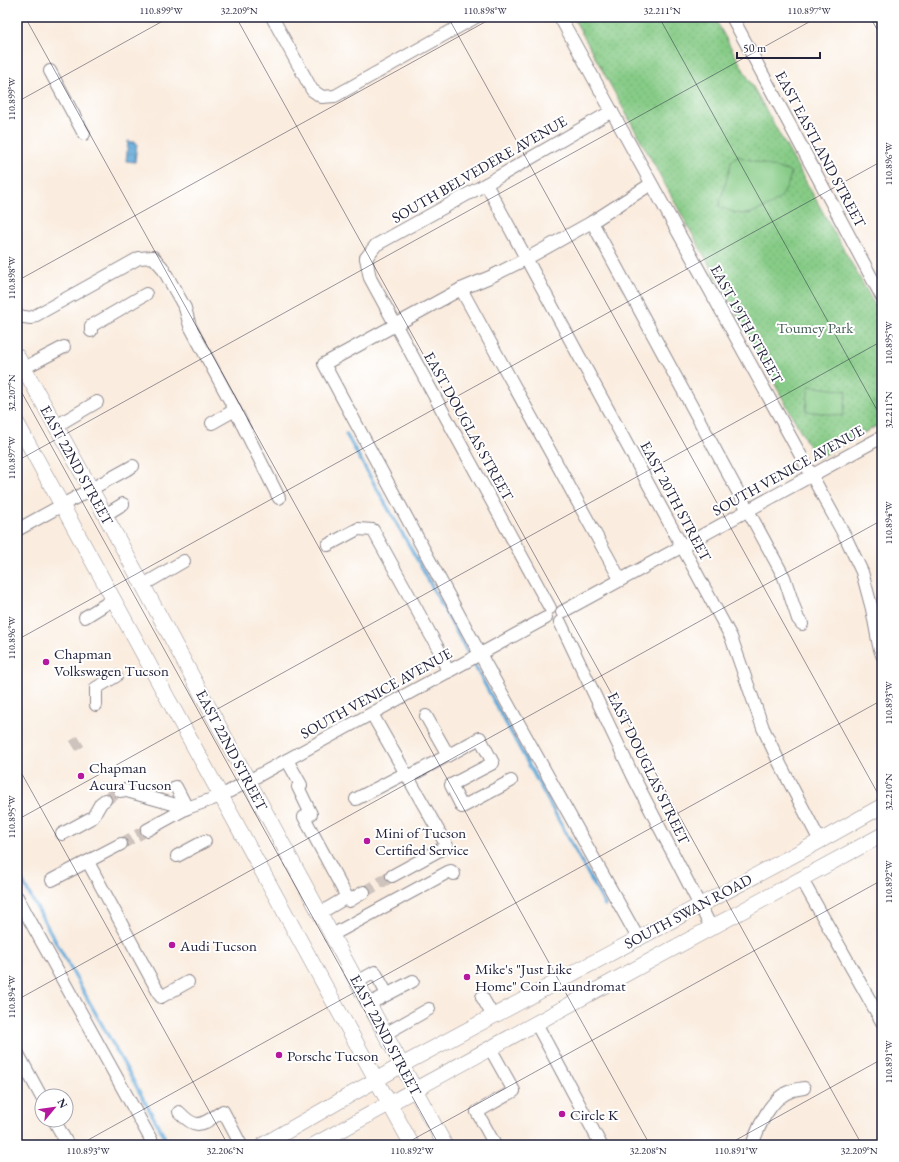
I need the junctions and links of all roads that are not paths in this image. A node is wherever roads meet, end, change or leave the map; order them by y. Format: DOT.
graph roads {
  1 [pos="272,17"];
  2 [pos="476,17"];
  3 [pos="560,17"];
  4 [pos="732,17"];
  5 [pos="50,71"];
  6 [pos="612,111"];
  7 [pos="84,134"];
  8 [pos="486,184"];
  9 [pos="652,184"];
  10 [pos="592,222"];
  11 [pos="363,257"];
  12 [pos="526,259"];
  13 [pos="461,289"];
  14 [pos="146,294"];
  15 [pos="882,297"];
  16 [pos="17,316"];
  17 [pos="395,324"];
  18 [pos="91,331"];
  19 [pos="64,347"];
  20 [pos="20,362"];
  21 [pos="97,402"];
  22 [pos="235,410"];
  23 [pos="17,423"];
  24 [pos="212,423"];
  25 [pos="56,426"];
  26 [pos="882,437"];
  27 [pos="133,466"];
  28 [pos="812,475"];
  29 [pos="91,489"];
  30 [pos="279,498"];
  31 [pos="123,504"];
  32 [pos="62,505"];
  33 [pos="748,510"];
  34 [pos="105,515"];
  35 [pos="17,530"];
  36 [pos="328,546"];
  37 [pos="682,546"];
  38 [pos="184,561"];
  39 [pos="620,579"];
  40 [pos="143,585"];
  41 [pos="114,599"];
  42 [pos="548,613"];
  43 [pos="85,617"];
  44 [pos="561,617"];
  45 [pos="802,624"];
  46 [pos="480,654"];
  47 [pos="882,656"];
  48 [pos="448,672"];
  49 [pos="116,676"];
  50 [pos="96,705"];
  51 [pos="372,714"];
  52 [pos="426,716"];
  53 [pos="448,755"];
  54 [pos="287,760"];
  55 [pos="407,775"];
  56 [pos="249,781"];
  57 [pos="511,781"];
  58 [pos="176,787"];
  59 [pos="120,791"];
  60 [pos="221,796"];
  61 [pos="356,799"];
  62 [pos="105,800"];
  63 [pos="882,806"];
  64 [pos="187,808"];
  65 [pos="147,830"];
  66 [pos="62,834"];
  67 [pos="882,835"];
  68 [pos="205,841"];
  69 [pos="820,841"];
  70 [pos="121,844"];
  71 [pos="177,856"];
  72 [pos="88,862"];
  73 [pos="454,874"];
  74 [pos="392,876"];
  75 [pos="801,878"];
  76 [pos="52,880"];
  77 [pos="364,892"];
  78 [pos="347,897"];
  79 [pos="18,899"];
  80 [pos="700,905"];
  81 [pos="320,912"];
  82 [pos="711,927"];
  83 [pos="332,935"];
  84 [pos="638,938"];
  85 [pos="413,981"];
  86 [pos="188,982"];
  87 [pos="357,982"];
  88 [pos="387,994"];
  89 [pos="482,996"];
  90 [pos="369,1004"];
  91 [pos="429,1009"];
  92 [pos="493,1016"];
  93 [pos="882,1022"];
  94 [pos="536,1023"];
  95 [pos="385,1034"];
  96 [pos="490,1048"];
  97 [pos="17,1052"];
  98 [pos="402,1065"];
  99 [pos="376,1080"];
  100 [pos="37,1088"];
  101 [pos="804,1088"];
  102 [pos="415,1089"];
  103 [pos="389,1103"];
  104 [pos="179,1112"];
  105 [pos="58,1128"];
  106 [pos="68,1145"];
  107 [pos="154,1145"];
  108 [pos="241,1145"];
  109 [pos="264,1145"];
  110 [pos="314,1145"];
  111 [pos="412,1145"];
  112 [pos="445,1145"];
  113 [pos="495,1145"];
  114 [pos="601,1145"];
  115 [pos="752,1145"];
  1 -- 2 [label="street"];
  3 -- 6 [label="street, EAST 19TH STREET"];
  4 -- 15 [label="street, EAST EASTLAND STREET"];
  5 -- 7 [label="street"];
  6 -- 8 [label="street, SOUTH BELVEDERE AVENUE"];
  6 -- 9 [label="street, EAST 19TH STREET"];
  8 -- 11 [label="street, SOUTH BELVEDERE AVENUE"];
  8 -- 12 [label="street, EAST 20TH STREET"];
  9 -- 10 [label="street"];
  9 -- 28 [label="street, EAST 19TH STREET"];
  10 -- 12 [label="street"];
  10 -- 33 [label="street"];
  11 -- 17 [label="street, EAST DOUGLAS STREET"];
  12 -- 13 [label="street"];
  12 -- 37 [label="street, EAST 20TH STREET"];
  13 -- 17 [label="street"];
  13 -- 39 [label="street"];
  14 -- 18 [label="street"];
  16 -- 22 [label="street"];
  17 -- 42 [label="street, EAST DOUGLAS STREET"];
  17 -- 46 [label="street"];
  19 -- 20 [label="street"];
  20 -- 25 [label="main road, EAST 22ND STREET"];
  21 -- 25 [label="street"];
  22 -- 24 [label="street"];
  22 -- 30 [label="street"];
  23 -- 32 [label="main road, EAST 22ND STREET"];
  25 -- 29 [label="main road, EAST 22ND STREET"];
  26 -- 28 [label="street, SOUTH VENICE AVENUE"];
  27 -- 29 [label="street"];
  28 -- 33 [label="street, SOUTH VENICE AVENUE"];
  28 -- 47 [label="street, EAST 19TH STREET"];
  29 -- 32 [label="street"];
  29 -- 34 [label="main road, EAST 22ND STREET"];
  31 -- 34 [label="street"];
  32 -- 35 [label="street"];
  32 -- 41 [label="main road, EAST 22ND STREET"];
  33 -- 37 [label="street, SOUTH VENICE AVENUE"];
  33 -- 45 [label="street"];
  34 -- 40 [label="main road, EAST 22ND STREET"];
  36 -- 48 [label="street"];
  37 -- 39 [label="street, SOUTH VENICE AVENUE"];
  37 -- 69 [label="street, EAST 20TH STREET"];
  38 -- 40 [label="street"];
  39 -- 44 [label="street, SOUTH VENICE AVENUE"];
  40 -- 56 [label="main road, EAST 22ND STREET"];
  41 -- 43 [label="street"];
  41 -- 60 [label="main road, EAST 22ND STREET"];
  42 -- 44 [label="street"];
  42 -- 46 [label="street, SOUTH VENICE AVENUE"];
  44 -- 80 [label="street, EAST DOUGLAS STREET"];
  46 -- 48 [label="street, SOUTH VENICE AVENUE"];
  46 -- 84 [label="street"];
  48 -- 51 [label="street, SOUTH VENICE AVENUE"];
  49 -- 50 [label="street"];
  51 -- 54 [label="street, SOUTH VENICE AVENUE"];
  51 -- 55 [label="street"];
  52 -- 53 [label="street"];
  53 -- 55 [label="street"];
  53 -- 57 [label="street"];
  54 -- 56 [label="street, SOUTH VENICE AVENUE"];
  54 -- 78 [label="street"];
  55 -- 61 [label="street"];
  55 -- 74 [label="street"];
  56 -- 60 [label="street, SOUTH VENICE AVENUE"];
  56 -- 81 [label="main road, EAST 22ND STREET"];
  58 -- 64 [label="street"];
  59 -- 64 [label="street"];
  60 -- 64 [label="street, SOUTH VENICE AVENUE"];
  60 -- 99 [label="main road, EAST 22ND STREET"];
  62 -- 66 [label="street"];
  63 -- 69 [label="main road, SOUTH SWAN ROAD"];
  64 -- 65 [label="street, SOUTH VENICE AVENUE"];
  67 -- 75 [label="main road, SOUTH SWAN ROAD"];
  68 -- 71 [label="street"];
  69 -- 80 [label="main road, SOUTH SWAN ROAD"];
  70 -- 72 [label="street"];
  72 -- 76 [label="street"];
  72 -- 86 [label="street"];
  73 -- 83 [label="street"];
  75 -- 82 [label="main road, SOUTH SWAN ROAD"];
  75 -- 93 [label="street"];
  77 -- 78 [label="street"];
  78 -- 81 [label="street"];
  79 -- 107 [label="street"];
  80 -- 82 [label="street, EAST DOUGLAS STREET"];
  80 -- 84 [label="main road, SOUTH SWAN ROAD"];
  81 -- 83 [label="main road, EAST 22ND STREET"];
  82 -- 94 [label="main road, SOUTH SWAN ROAD"];
  83 -- 87 [label="main road, EAST 22ND STREET"];
  84 -- 92 [label="main road, SOUTH SWAN ROAD"];
  85 -- 88 [label="street"];
  87 -- 88 [label="street"];
  87 -- 90 [label="main road, EAST 22ND STREET"];
  88 -- 90 [label="street"];
  89 -- 92 [label="street"];
  90 -- 95 [label="main road, EAST 22ND STREET"];
  91 -- 95 [label="street"];
  92 -- 98 [label="main road, SOUTH SWAN ROAD"];
  94 -- 96 [label="main road, SOUTH SWAN ROAD"];
  94 -- 114 [label="street"];
  95 -- 98 [label="main road, EAST 22ND STREET"];
  96 -- 102 [label="main road, SOUTH SWAN ROAD"];
  96 -- 113 [label="street"];
  97 -- 100 [label="street"];
  98 -- 99 [label="main road, SOUTH SWAN ROAD"];
  98 -- 102 [label="main road, EAST 22ND STREET"];
  99 -- 103 [label="main road, EAST 22ND STREET"];
  99 -- 109 [label="main road, SOUTH SWAN ROAD"];
  101 -- 115 [label="street"];
  102 -- 103 [label="main road, SOUTH SWAN ROAD"];
  102 -- 112 [label="main road, EAST 22ND STREET"];
  103 -- 110 [label="main road, SOUTH SWAN ROAD"];
  103 -- 111 [label="main road, EAST 22ND STREET"];
  104 -- 108 [label="street"];
  105 -- 106 [label="street"];
}
